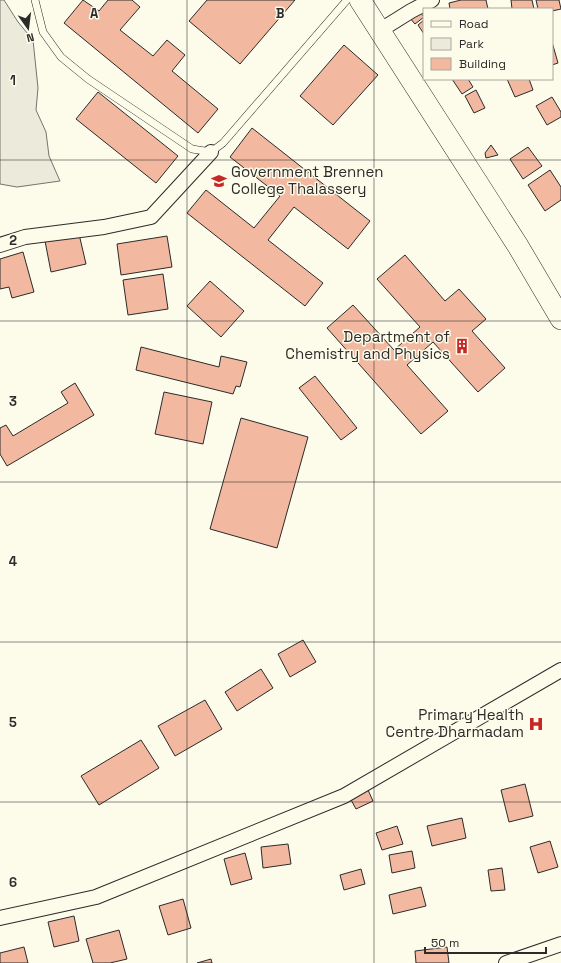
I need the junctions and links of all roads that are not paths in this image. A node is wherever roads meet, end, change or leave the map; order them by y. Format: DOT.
graph roads {
  1 [pos="35,0"];
  2 [pos="347,0"];
  3 [pos="360,0"];
  4 [pos="432,0"];
  5 [pos="379,31"];
  6 [pos="211,152"];
  7 [pos="0,245"];
  8 [pos="561,319"];
  9 [pos="561,670"];
  10 [pos="0,918"];
  11 [pos="561,944"];
  12 [pos="506,963"];
  1 -- 6 [label="lane"];
  2 -- 6 [label="lane"];
  3 -- 5 [label="main road"];
  4 -- 5 [label="street"];
  5 -- 8 [label="main road"];
  6 -- 7 [label="street"];
  9 -- 10 [label="street"];
  11 -- 12 [label="street"];
}
